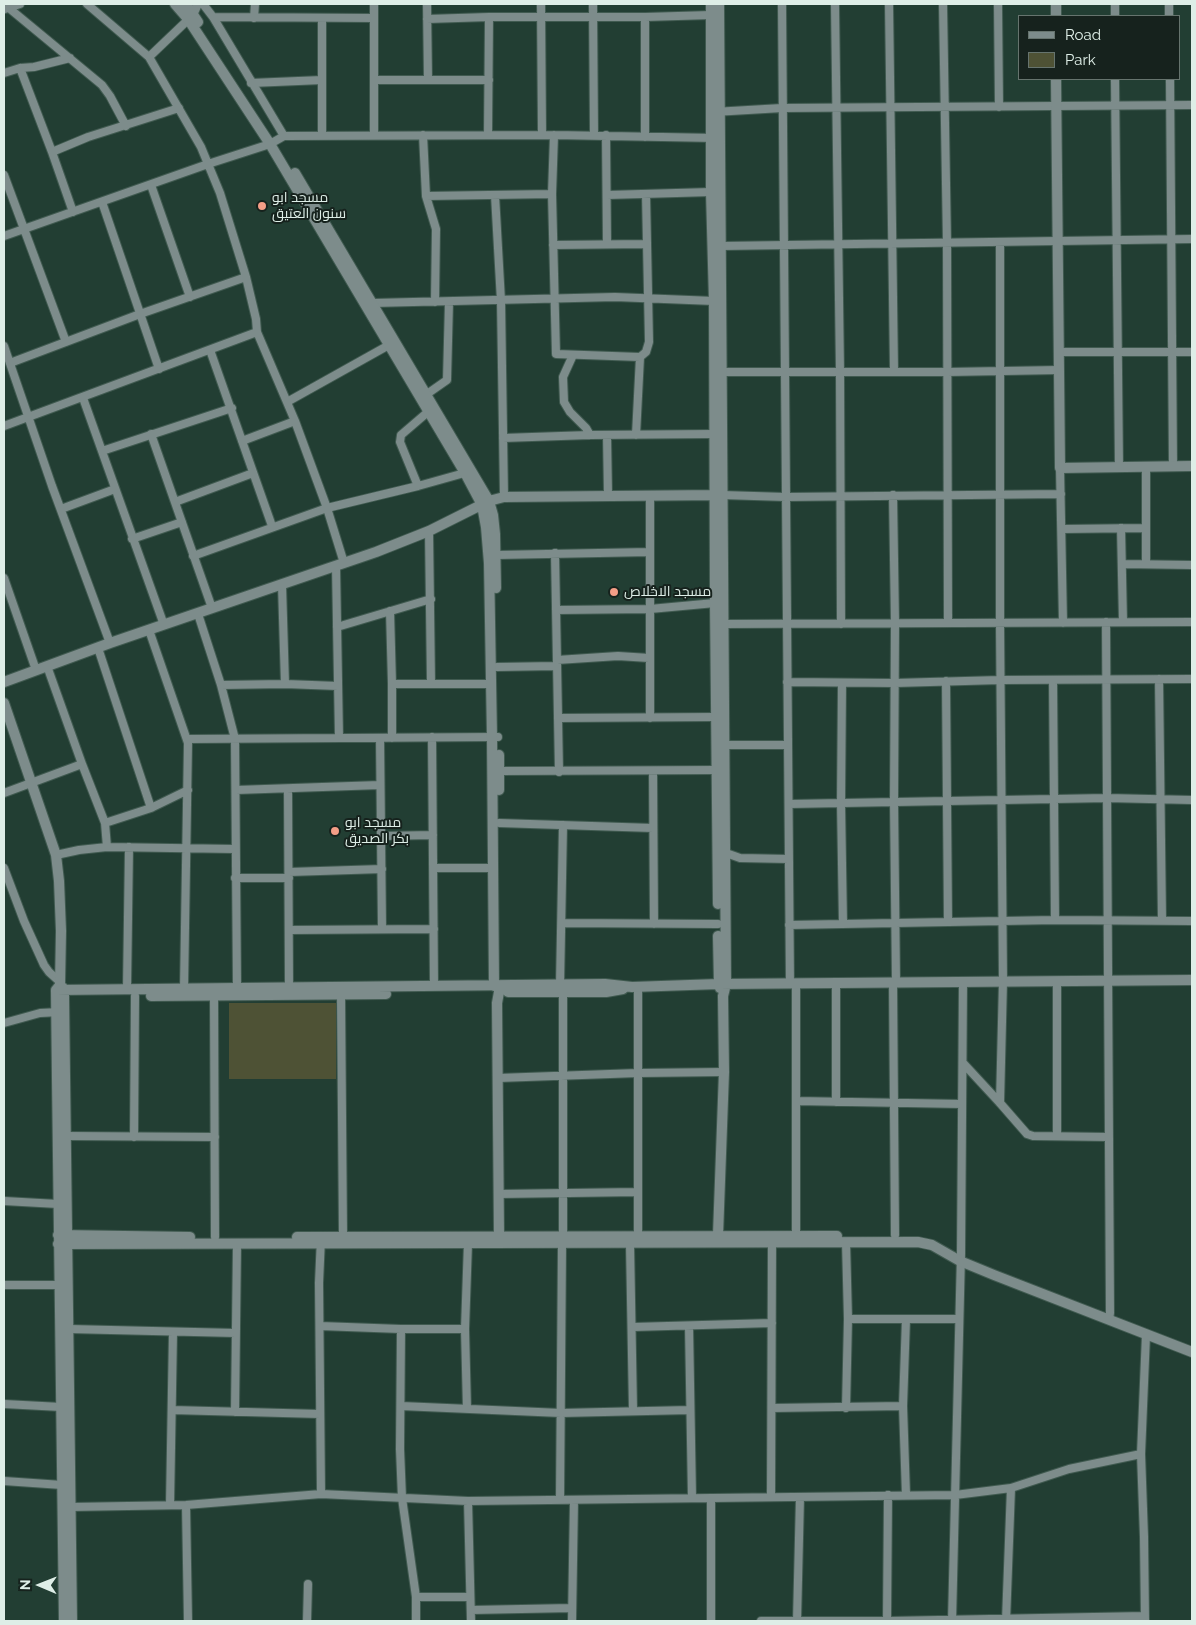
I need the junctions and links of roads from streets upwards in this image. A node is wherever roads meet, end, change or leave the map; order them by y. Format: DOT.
graph roads {
  1 [pos="20,4"];
  2 [pos="87,4"];
  3 [pos="175,4"];
  4 [pos="186,4"];
  5 [pos="198,4"];
  6 [pos="203,4"];
  7 [pos="254,4"];
  8 [pos="374,4"];
  9 [pos="426,4"];
  10 [pos="541,4"];
  11 [pos="592,4"];
  12 [pos="710,4"];
  13 [pos="719,4"];
  14 [pos="782,4"];
  15 [pos="835,4"];
  16 [pos="889,4"];
  17 [pos="943,4"];
  18 [pos="998,4"];
  19 [pos="5,7"];
  20 [pos="711,15"];
  21 [pos="191,17"];
  22 [pos="489,17"];
  23 [pos="541,17"];
  24 [pos="592,17"];
  25 [pos="645,17"];
  26 [pos="213,18"];
  27 [pos="254,18"];
  28 [pos="322,18"];
  29 [pos="374,18"];
  30 [pos="427,19"];
  31 [pos="149,57"];
  32 [pos="70,58"];
  33 [pos="20,68"];
  34 [pos="4,73"];
  35 [pos="322,80"];
  36 [pos="374,80"];
  37 [pos="428,80"];
  38 [pos="489,80"];
  39 [pos="1056,80"];
  40 [pos="1115,80"];
  41 [pos="1170,80"];
  42 [pos="252,83"];
  43 [pos="1170,105"];
  44 [pos="1192,105"];
  45 [pos="1057,106"];
  46 [pos="1115,106"];
  47 [pos="945,107"];
  48 [pos="999,107"];
  49 [pos="179,108"];
  50 [pos="782,108"];
  51 [pos="836,108"];
  52 [pos="890,108"];
  53 [pos="715,112"];
  54 [pos="126,126"];
  55 [pos="554,134"];
  56 [pos="374,135"];
  57 [pos="424,135"];
  58 [pos="488,135"];
  59 [pos="542,135"];
  60 [pos="594,135"];
  61 [pos="606,135"];
  62 [pos="322,136"];
  63 [pos="646,137"];
  64 [pos="716,138"];
  65 [pos="277,140"];
  66 [pos="52,152"];
  67 [pos="208,164"];
  68 [pos="4,175"];
  69 [pos="151,185"];
  70 [pos="711,192"];
  71 [pos="552,194"];
  72 [pos="646,194"];
  73 [pos="495,195"];
  74 [pos="606,195"];
  75 [pos="426,196"];
  76 [pos="102,202"];
  77 [pos="73,212"];
  78 [pos="24,229"];
  79 [pos="4,236"];
  80 [pos="1192,239"];
  81 [pos="1170,240"];
  82 [pos="1116,241"];
  83 [pos="1058,242"];
  84 [pos="947,243"];
  85 [pos="1000,243"];
  86 [pos="607,244"];
  87 [pos="647,244"];
  88 [pos="892,244"];
  89 [pos="553,245"];
  90 [pos="783,245"];
  91 [pos="838,245"];
  92 [pos="721,246"];
  93 [pos="246,277"];
  94 [pos="190,297"];
  95 [pos="648,298"];
  96 [pos="555,300"];
  97 [pos="501,301"];
  98 [pos="714,301"];
  99 [pos="435,302"];
  100 [pos="449,302"];
  101 [pos="373,303"];
  102 [pos="140,314"];
  103 [pos="257,332"];
  104 [pos="66,342"];
  105 [pos="389,345"];
  106 [pos="4,346"];
  107 [pos="210,350"];
  108 [pos="1059,352"];
  109 [pos="1118,352"];
  110 [pos="1172,352"];
  111 [pos="1192,352"];
  112 [pos="573,355"];
  113 [pos="640,358"];
  114 [pos="10,363"];
  115 [pos="159,368"];
  116 [pos="1059,370"];
  117 [pos="1000,371"];
  118 [pos="722,372"];
  119 [pos="784,372"];
  120 [pos="840,372"];
  121 [pos="894,372"];
  122 [pos="947,372"];
  123 [pos="427,394"];
  124 [pos="83,398"];
  125 [pos="287,402"];
  126 [pos="232,408"];
  127 [pos="429,412"];
  128 [pos="28,417"];
  129 [pos="295,421"];
  130 [pos="4,426"];
  131 [pos="151,434"];
  132 [pos="714,434"];
  133 [pos="590,435"];
  134 [pos="636,435"];
  135 [pos="607,436"];
  136 [pos="503,438"];
  137 [pos="242,441"];
  138 [pos="102,451"];
  139 [pos="1192,466"];
  140 [pos="1119,467"];
  141 [pos="1146,467"];
  142 [pos="1173,467"];
  143 [pos="1060,468"];
  144 [pos="469,472"];
  145 [pos="253,473"];
  146 [pos="418,486"];
  147 [pos="115,489"];
  148 [pos="1061,494"];
  149 [pos="608,495"];
  150 [pos="650,495"];
  151 [pos="718,495"];
  152 [pos="893,495"];
  153 [pos="948,495"];
  154 [pos="1000,495"];
  155 [pos="840,496"];
  156 [pos="504,497"];
  157 [pos="786,497"];
  158 [pos="175,502"];
  159 [pos="486,503"];
  160 [pos="327,508"];
  161 [pos="61,509"];
  162 [pos="182,522"];
  163 [pos="272,526"];
  164 [pos="1121,528"];
  165 [pos="1145,528"];
  166 [pos="1062,529"];
  167 [pos="429,531"];
  168 [pos="132,539"];
  169 [pos="650,552"];
  170 [pos="555,553"];
  171 [pos="496,555"];
  172 [pos="193,556"];
  173 [pos="340,564"];
  174 [pos="1122,564"];
  175 [pos="1146,564"];
  176 [pos="1192,565"];
  177 [pos="4,578"];
  178 [pos="282,585"];
  179 [pos="431,600"];
  180 [pos="715,602"];
  181 [pos="212,608"];
  182 [pos="650,609"];
  183 [pos="556,610"];
  184 [pos="390,611"];
  185 [pos="198,614"];
  186 [pos="1063,622"];
  187 [pos="1106,622"];
  188 [pos="1123,622"];
  189 [pos="1192,622"];
  190 [pos="895,623"];
  191 [pos="948,623"];
  192 [pos="1000,623"];
  193 [pos="723,624"];
  194 [pos="787,624"];
  195 [pos="841,624"];
  196 [pos="164,625"];
  197 [pos="337,627"];
  198 [pos="149,630"];
  199 [pos="110,643"];
  200 [pos="98,648"];
  201 [pos="649,658"];
  202 [pos="557,663"];
  203 [pos="47,666"];
  204 [pos="497,668"];
  205 [pos="36,670"];
  206 [pos="1159,679"];
  207 [pos="1192,679"];
  208 [pos="1000,680"];
  209 [pos="1053,680"];
  210 [pos="1106,680"];
  211 [pos="946,681"];
  212 [pos="4,682"];
  213 [pos="787,682"];
  214 [pos="842,683"];
  215 [pos="895,683"];
  216 [pos="286,684"];
  217 [pos="392,684"];
  218 [pos="431,684"];
  219 [pos="492,684"];
  220 [pos="221,685"];
  221 [pos="338,686"];
  222 [pos="4,704"];
  223 [pos="558,718"];
  224 [pos="650,718"];
  225 [pos="716,718"];
  226 [pos="432,737"];
  227 [pos="235,738"];
  228 [pos="339,738"];
  229 [pos="380,738"];
  230 [pos="392,738"];
  231 [pos="495,738"];
  232 [pos="187,739"];
  233 [pos="724,745"];
  234 [pos="788,745"];
  235 [pos="82,764"];
  236 [pos="717,770"];
  237 [pos="500,771"];
  238 [pos="653,771"];
  239 [pos="559,772"];
  240 [pos="32,783"];
  241 [pos="721,783"];
  242 [pos="380,785"];
  243 [pos="188,790"];
  244 [pos="236,790"];
  245 [pos="288,790"];
  246 [pos="4,793"];
  247 [pos="1107,798"];
  248 [pos="1054,799"];
  249 [pos="1001,800"];
  250 [pos="1161,800"];
  251 [pos="1192,800"];
  252 [pos="894,801"];
  253 [pos="947,801"];
  254 [pos="841,803"];
  255 [pos="789,804"];
  256 [pos="152,808"];
  257 [pos="105,823"];
  258 [pos="499,823"];
  259 [pos="562,825"];
  260 [pos="653,828"];
  261 [pos="433,835"];
  262 [pos="381,836"];
  263 [pos="107,847"];
  264 [pos="129,847"];
  265 [pos="187,848"];
  266 [pos="235,849"];
  267 [pos="726,853"];
  268 [pos="56,855"];
  269 [pos="789,859"];
  270 [pos="4,868"];
  271 [pos="434,868"];
  272 [pos="492,868"];
  273 [pos="382,869"];
  274 [pos="289,875"];
  275 [pos="235,878"];
  276 [pos="722,911"];
  277 [pos="1055,920"];
  278 [pos="1108,921"];
  279 [pos="1162,921"];
  280 [pos="1192,921"];
  281 [pos="948,922"];
  282 [pos="1002,922"];
  283 [pos="562,923"];
  284 [pos="895,923"];
  285 [pos="654,924"];
  286 [pos="718,924"];
  287 [pos="843,924"];
  288 [pos="789,925"];
  289 [pos="382,929"];
  290 [pos="434,929"];
  291 [pos="288,930"];
  292 [pos="1108,980"];
  293 [pos="1192,980"];
  294 [pos="1003,981"];
  295 [pos="1057,981"];
  296 [pos="895,982"];
  297 [pos="963,982"];
  298 [pos="793,983"];
  299 [pos="836,983"];
  300 [pos="722,984"];
  301 [pos="434,986"];
  302 [pos="635,987"];
  303 [pos="184,988"];
  304 [pos="237,988"];
  305 [pos="289,988"];
  306 [pos="562,988"];
  307 [pos="60,990"];
  308 [pos="496,992"];
  309 [pos="131,993"];
  310 [pos="341,994"];
  311 [pos="214,996"];
  312 [pos="60,1012"];
  313 [pos="4,1023"];
  314 [pos="963,1063"];
  315 [pos="724,1072"];
  316 [pos="638,1073"];
  317 [pos="563,1076"];
  318 [pos="498,1078"];
  319 [pos="796,1101"];
  320 [pos="836,1102"];
  321 [pos="894,1103"];
  322 [pos="1000,1103"];
  323 [pos="962,1104"];
  324 [pos="66,1136"];
  325 [pos="1057,1136"];
  326 [pos="134,1137"];
  327 [pos="215,1137"];
  328 [pos="1109,1137"];
  329 [pos="638,1192"];
  330 [pos="563,1193"];
  331 [pos="498,1194"];
  332 [pos="4,1201"];
  333 [pos="58,1204"];
  334 [pos="638,1235"];
  335 [pos="796,1235"];
  336 [pos="895,1235"];
  337 [pos="343,1236"];
  338 [pos="498,1236"];
  339 [pos="718,1236"];
  340 [pos="215,1237"];
  341 [pos="62,1239"];
  342 [pos="563,1239"];
  343 [pos="321,1241"];
  344 [pos="846,1242"];
  345 [pos="772,1243"];
  346 [pos="237,1244"];
  347 [pos="468,1244"];
  348 [pos="630,1244"];
  349 [pos="961,1257"];
  350 [pos="4,1285"];
  351 [pos="59,1285"];
  352 [pos="1110,1317"];
  353 [pos="848,1319"];
  354 [pos="959,1319"];
  355 [pos="906,1320"];
  356 [pos="772,1323"];
  357 [pos="320,1326"];
  358 [pos="689,1326"];
  359 [pos="633,1327"];
  360 [pos="69,1328"];
  361 [pos="401,1329"];
  362 [pos="466,1329"];
  363 [pos="173,1332"];
  364 [pos="236,1333"];
  365 [pos="1146,1334"];
  366 [pos="1192,1345"];
  367 [pos="1192,1352"];
  368 [pos="4,1404"];
  369 [pos="401,1406"];
  370 [pos="903,1406"];
  371 [pos="61,1407"];
  372 [pos="772,1408"];
  373 [pos="846,1408"];
  374 [pos="467,1409"];
  375 [pos="172,1410"];
  376 [pos="633,1410"];
  377 [pos="690,1410"];
  378 [pos="235,1412"];
  379 [pos="561,1413"];
  380 [pos="320,1414"];
  381 [pos="1140,1454"];
  382 [pos="4,1481"];
  383 [pos="62,1485"];
  384 [pos="1011,1488"];
  385 [pos="322,1494"];
  386 [pos="888,1495"];
  387 [pos="906,1495"];
  388 [pos="955,1495"];
  389 [pos="770,1497"];
  390 [pos="800,1497"];
  391 [pos="402,1498"];
  392 [pos="692,1498"];
  393 [pos="711,1498"];
  394 [pos="560,1500"];
  395 [pos="574,1500"];
  396 [pos="468,1501"];
  397 [pos="170,1505"];
  398 [pos="186,1505"];
  399 [pos="70,1507"];
  400 [pos="308,1584"];
  401 [pos="416,1597"];
  402 [pos="470,1597"];
  403 [pos="572,1608"];
  404 [pos="471,1610"];
  405 [pos="1145,1619"];
  406 [pos="1006,1620"];
  407 [pos="65,1621"];
  408 [pos="188,1621"];
  409 [pos="307,1621"];
  410 [pos="416,1621"];
  411 [pos="471,1621"];
  412 [pos="572,1621"];
  413 [pos="711,1621"];
  414 [pos="761,1621"];
  415 [pos="797,1621"];
  416 [pos="887,1621"];
  417 [pos="952,1621"];
  1 -- 19 [label="street"];
  2 -- 31 [label="street"];
  3 -- 21 [label="street"];
  4 -- 21 [label="street"];
  5 -- 21 [label="street"];
  6 -- 26 [label="street"];
  7 -- 27 [label="street"];
  8 -- 29 [label="street"];
  9 -- 30 [label="street"];
  10 -- 23 [label="street"];
  11 -- 24 [label="street"];
  12 -- 20 [label="street"];
  13 -- 53 [label="street"];
  14 -- 50 [label="street"];
  15 -- 51 [label="street"];
  16 -- 52 [label="street"];
  17 -- 47 [label="street"];
  18 -- 48 [label="street"];
  19 -- 32 [label="street"];
  20 -- 25 [label="street"];
  20 -- 53 [label="street"];
  21 -- 31 [label="street"];
  21 -- 65 [label="street"];
  22 -- 23 [label="street"];
  22 -- 30 [label="street"];
  22 -- 38 [label="street"];
  23 -- 24 [label="street"];
  23 -- 59 [label="street"];
  24 -- 25 [label="street"];
  24 -- 60 [label="street"];
  25 -- 63 [label="street"];
  26 -- 27 [label="street"];
  26 -- 42 [label="street"];
  27 -- 28 [label="street"];
  28 -- 29 [label="street"];
  28 -- 35 [label="street"];
  29 -- 36 [label="street"];
  30 -- 37 [label="street"];
  31 -- 49 [label="street"];
  32 -- 33 [label="street"];
  32 -- 54 [label="street"];
  33 -- 34 [label="street"];
  33 -- 66 [label="street"];
  35 -- 42 [label="street"];
  35 -- 62 [label="street"];
  36 -- 37 [label="street"];
  36 -- 56 [label="street"];
  37 -- 38 [label="street"];
  38 -- 58 [label="street"];
  39 -- 45 [label="street"];
  40 -- 46 [label="street"];
  41 -- 43 [label="street"];
  42 -- 65 [label="street"];
  43 -- 44 [label="street"];
  43 -- 46 [label="street"];
  43 -- 81 [label="street"];
  45 -- 46 [label="street"];
  45 -- 48 [label="street"];
  45 -- 83 [label="street"];
  46 -- 82 [label="street"];
  47 -- 48 [label="street"];
  47 -- 52 [label="street"];
  47 -- 84 [label="street"];
  49 -- 54 [label="street"];
  49 -- 67 [label="street"];
  50 -- 51 [label="street"];
  50 -- 53 [label="street"];
  50 -- 90 [label="street"];
  51 -- 52 [label="street"];
  51 -- 91 [label="street"];
  52 -- 88 [label="street"];
  53 -- 64 [label="street"];
  54 -- 66 [label="street"];
  55 -- 59 [label="street"];
  55 -- 60 [label="street"];
  55 -- 71 [label="street"];
  56 -- 57 [label="street"];
  56 -- 62 [label="street"];
  57 -- 58 [label="street"];
  57 -- 75 [label="street"];
  58 -- 59 [label="street"];
  60 -- 61 [label="street"];
  61 -- 63 [label="street"];
  61 -- 74 [label="street"];
  62 -- 65 [label="street"];
  63 -- 64 [label="street"];
  64 -- 70 [label="street"];
  64 -- 92 [label="street"];
  65 -- 67 [label="street"];
  65 -- 101 [label="street"];
  65 -- 105 [label="street"];
  66 -- 77 [label="street"];
  67 -- 69 [label="street"];
  67 -- 93 [label="street"];
  68 -- 78 [label="street"];
  69 -- 76 [label="street"];
  69 -- 94 [label="street"];
  70 -- 72 [label="street"];
  70 -- 98 [label="street"];
  71 -- 73 [label="street"];
  71 -- 89 [label="street"];
  72 -- 74 [label="street"];
  72 -- 87 [label="street"];
  73 -- 75 [label="street"];
  73 -- 97 [label="street"];
  74 -- 86 [label="street"];
  75 -- 99 [label="street"];
  76 -- 77 [label="street"];
  76 -- 102 [label="street"];
  77 -- 78 [label="street"];
  78 -- 79 [label="street"];
  78 -- 104 [label="street"];
  80 -- 81 [label="street"];
  81 -- 82 [label="street"];
  81 -- 110 [label="street"];
  82 -- 83 [label="street"];
  82 -- 109 [label="street"];
  83 -- 85 [label="street"];
  83 -- 108 [label="street"];
  84 -- 85 [label="street"];
  84 -- 88 [label="street"];
  84 -- 122 [label="street"];
  85 -- 117 [label="street"];
  86 -- 87 [label="street"];
  86 -- 89 [label="street"];
  87 -- 95 [label="street"];
  88 -- 91 [label="street"];
  88 -- 121 [label="street"];
  89 -- 96 [label="street"];
  90 -- 91 [label="street"];
  90 -- 92 [label="street"];
  90 -- 119 [label="street"];
  91 -- 120 [label="street"];
  92 -- 118 [label="street"];
  93 -- 94 [label="street"];
  93 -- 103 [label="street"];
  94 -- 102 [label="street"];
  95 -- 96 [label="street"];
  95 -- 98 [label="street"];
  95 -- 113 [label="street"];
  96 -- 97 [label="street"];
  96 -- 112 [label="street"];
  97 -- 100 [label="street"];
  97 -- 136 [label="street"];
  98 -- 132 [label="street"];
  99 -- 100 [label="street"];
  99 -- 101 [label="street"];
  100 -- 123 [label="street"];
  101 -- 123 [label="street"];
  102 -- 104 [label="street"];
  102 -- 115 [label="street"];
  103 -- 107 [label="street"];
  103 -- 125 [label="street"];
  104 -- 114 [label="street"];
  105 -- 125 [label="street"];
  105 -- 127 [label="street"];
  106 -- 114 [label="street"];
  107 -- 115 [label="street"];
  107 -- 126 [label="street"];
  108 -- 109 [label="street"];
  108 -- 116 [label="street"];
  109 -- 110 [label="street"];
  109 -- 140 [label="street"];
  110 -- 111 [label="street"];
  110 -- 142 [label="street"];
  112 -- 113 [label="street"];
  112 -- 133 [label="street"];
  113 -- 134 [label="street"];
  114 -- 128 [label="street"];
  115 -- 124 [label="street"];
  116 -- 117 [label="street"];
  116 -- 143 [label="street"];
  117 -- 122 [label="street"];
  117 -- 154 [label="street"];
  118 -- 119 [label="street"];
  118 -- 151 [label="street"];
  119 -- 120 [label="street"];
  119 -- 157 [label="street"];
  120 -- 121 [label="street"];
  120 -- 155 [label="street"];
  121 -- 122 [label="street"];
  122 -- 153 [label="street"];
  123 -- 144 [label="street"];
  124 -- 128 [label="street"];
  124 -- 138 [label="street"];
  125 -- 129 [label="street"];
  126 -- 131 [label="street"];
  126 -- 137 [label="street"];
  127 -- 144 [label="street"];
  127 -- 146 [label="street"];
  128 -- 130 [label="street"];
  128 -- 161 [label="street"];
  129 -- 137 [label="street"];
  129 -- 160 [label="street"];
  131 -- 138 [label="street"];
  131 -- 158 [label="street"];
  132 -- 134 [label="street"];
  132 -- 151 [label="street"];
  133 -- 135 [label="street"];
  133 -- 136 [label="street"];
  134 -- 135 [label="street"];
  135 -- 149 [label="street"];
  136 -- 156 [label="street"];
  137 -- 145 [label="street"];
  138 -- 147 [label="street"];
  139 -- 142 [label="street"];
  140 -- 141 [label="street"];
  140 -- 143 [label="street"];
  141 -- 142 [label="street"];
  141 -- 165 [label="street"];
  143 -- 148 [label="street"];
  144 -- 146 [label="street"];
  144 -- 159 [label="street"];
  145 -- 158 [label="street"];
  145 -- 163 [label="street"];
  146 -- 160 [label="street"];
  147 -- 161 [label="street"];
  147 -- 168 [label="street"];
  148 -- 154 [label="street"];
  148 -- 166 [label="street"];
  149 -- 150 [label="street"];
  149 -- 156 [label="street"];
  150 -- 151 [label="street"];
  150 -- 169 [label="street"];
  151 -- 157 [label="street"];
  151 -- 180 [label="street"];
  151 -- 193 [label="street"];
  152 -- 153 [label="street"];
  152 -- 155 [label="street"];
  152 -- 190 [label="street"];
  153 -- 154 [label="street"];
  153 -- 191 [label="street"];
  154 -- 192 [label="street"];
  155 -- 157 [label="street"];
  155 -- 195 [label="street"];
  156 -- 159 [label="street"];
  157 -- 194 [label="street"];
  158 -- 162 [label="street"];
  159 -- 167 [label="street"];
  159 -- 171 [label="street"];
  159 -- 219 [label="street"];
  160 -- 163 [label="street"];
  160 -- 173 [label="street"];
  161 -- 199 [label="street"];
  162 -- 168 [label="street"];
  162 -- 172 [label="street"];
  163 -- 172 [label="street"];
  164 -- 165 [label="street"];
  164 -- 166 [label="street"];
  164 -- 174 [label="street"];
  165 -- 175 [label="street"];
  166 -- 186 [label="street"];
  167 -- 173 [label="street"];
  167 -- 179 [label="street"];
  168 -- 196 [label="street"];
  169 -- 170 [label="street"];
  169 -- 182 [label="street"];
  170 -- 171 [label="street"];
  170 -- 183 [label="street"];
  171 -- 204 [label="street"];
  172 -- 181 [label="street"];
  173 -- 178 [label="street"];
  173 -- 197 [label="street"];
  174 -- 175 [label="street"];
  174 -- 188 [label="street"];
  175 -- 176 [label="street"];
  177 -- 205 [label="street"];
  178 -- 181 [label="street"];
  178 -- 216 [label="street"];
  179 -- 184 [label="street"];
  179 -- 218 [label="street"];
  180 -- 182 [label="street"];
  180 -- 225 [label="street"];
  181 -- 185 [label="street"];
  182 -- 183 [label="street"];
  182 -- 201 [label="street"];
  183 -- 202 [label="street"];
  184 -- 197 [label="street"];
  184 -- 217 [label="street"];
  185 -- 196 [label="street"];
  185 -- 220 [label="street"];
  186 -- 187 [label="street"];
  186 -- 192 [label="street"];
  187 -- 188 [label="street"];
  187 -- 210 [label="street"];
  188 -- 189 [label="street"];
  190 -- 191 [label="street"];
  190 -- 195 [label="street"];
  190 -- 215 [label="street"];
  191 -- 192 [label="street"];
  192 -- 208 [label="street"];
  193 -- 194 [label="street"];
  193 -- 233 [label="street"];
  194 -- 195 [label="street"];
  194 -- 213 [label="street"];
  196 -- 198 [label="street"];
  197 -- 221 [label="street"];
  198 -- 199 [label="street"];
  198 -- 232 [label="street"];
  199 -- 200 [label="street"];
  200 -- 203 [label="street"];
  200 -- 256 [label="street"];
  201 -- 202 [label="street"];
  201 -- 224 [label="street"];
  202 -- 204 [label="street"];
  202 -- 223 [label="street"];
  203 -- 205 [label="street"];
  203 -- 235 [label="street"];
  204 -- 231 [label="street"];
  205 -- 212 [label="street"];
  206 -- 207 [label="street"];
  206 -- 210 [label="street"];
  206 -- 250 [label="street"];
  208 -- 209 [label="street"];
  208 -- 211 [label="street"];
  208 -- 249 [label="street"];
  209 -- 210 [label="street"];
  209 -- 248 [label="street"];
  210 -- 247 [label="street"];
  211 -- 215 [label="street"];
  211 -- 253 [label="street"];
  213 -- 214 [label="street"];
  213 -- 234 [label="street"];
  214 -- 215 [label="street"];
  214 -- 254 [label="street"];
  215 -- 252 [label="street"];
  216 -- 220 [label="street"];
  216 -- 221 [label="street"];
  217 -- 218 [label="street"];
  217 -- 230 [label="street"];
  218 -- 219 [label="street"];
  219 -- 231 [label="street"];
  220 -- 227 [label="street"];
  221 -- 228 [label="street"];
  222 -- 240 [label="street"];
  223 -- 224 [label="street"];
  223 -- 239 [label="street"];
  224 -- 225 [label="street"];
  225 -- 236 [label="street"];
  226 -- 230 [label="street"];
  226 -- 231 [label="street"];
  226 -- 261 [label="street"];
  227 -- 228 [label="street"];
  227 -- 232 [label="street"];
  227 -- 244 [label="street"];
  228 -- 229 [label="street"];
  229 -- 230 [label="street"];
  229 -- 242 [label="street"];
  231 -- 237 [label="street"];
  231 -- 272 [label="street"];
  232 -- 243 [label="street"];
  233 -- 234 [label="street"];
  233 -- 241 [label="street"];
  234 -- 255 [label="street"];
  235 -- 240 [label="street"];
  235 -- 257 [label="street"];
  236 -- 238 [label="street"];
  236 -- 241 [label="street"];
  237 -- 239 [label="street"];
  237 -- 258 [label="street"];
  238 -- 239 [label="street"];
  238 -- 260 [label="street"];
  240 -- 246 [label="street"];
  240 -- 268 [label="street"];
  241 -- 267 [label="street"];
  241 -- 276 [label="street"];
  242 -- 245 [label="street"];
  242 -- 262 [label="street"];
  243 -- 256 [label="street"];
  243 -- 265 [label="street"];
  244 -- 245 [label="street"];
  244 -- 266 [label="street"];
  245 -- 274 [label="street"];
  247 -- 248 [label="street"];
  247 -- 250 [label="street"];
  247 -- 278 [label="street"];
  248 -- 249 [label="street"];
  248 -- 277 [label="street"];
  249 -- 253 [label="street"];
  249 -- 282 [label="street"];
  250 -- 251 [label="street"];
  250 -- 279 [label="street"];
  252 -- 253 [label="street"];
  252 -- 254 [label="street"];
  252 -- 284 [label="street"];
  253 -- 281 [label="street"];
  254 -- 255 [label="street"];
  254 -- 287 [label="street"];
  255 -- 269 [label="street"];
  256 -- 257 [label="street"];
  257 -- 263 [label="street"];
  258 -- 259 [label="street"];
  258 -- 308 [label="street"];
  259 -- 260 [label="street"];
  259 -- 283 [label="street"];
  260 -- 285 [label="street"];
  261 -- 262 [label="street"];
  261 -- 271 [label="street"];
  262 -- 273 [label="street"];
  263 -- 264 [label="street"];
  263 -- 268 [label="street"];
  264 -- 265 [label="street"];
  264 -- 309 [label="street"];
  265 -- 266 [label="street"];
  265 -- 303 [label="street"];
  266 -- 275 [label="street"];
  267 -- 269 [label="street"];
  267 -- 276 [label="street"];
  268 -- 307 [label="street"];
  269 -- 288 [label="street"];
  270 -- 307 [label="street"];
  271 -- 272 [label="street"];
  271 -- 290 [label="street"];
  272 -- 308 [label="street"];
  273 -- 274 [label="street"];
  273 -- 289 [label="street"];
  274 -- 275 [label="street"];
  274 -- 291 [label="street"];
  275 -- 304 [label="street"];
  276 -- 286 [label="street"];
  276 -- 300 [label="street"];
  277 -- 278 [label="street"];
  277 -- 282 [label="street"];
  278 -- 279 [label="street"];
  278 -- 292 [label="street"];
  279 -- 280 [label="street"];
  281 -- 282 [label="street"];
  281 -- 284 [label="street"];
  282 -- 294 [label="street"];
  283 -- 285 [label="street"];
  283 -- 306 [label="street"];
  284 -- 287 [label="street"];
  284 -- 296 [label="street"];
  285 -- 286 [label="street"];
  286 -- 300 [label="street"];
  287 -- 288 [label="street"];
  288 -- 298 [label="street"];
  289 -- 290 [label="street"];
  289 -- 291 [label="street"];
  290 -- 301 [label="street"];
  291 -- 305 [label="street"];
  292 -- 293 [label="street"];
  292 -- 295 [label="street"];
  292 -- 328 [label="street"];
  294 -- 295 [label="street"];
  294 -- 297 [label="street"];
  294 -- 322 [label="street"];
  295 -- 325 [label="street"];
  296 -- 297 [label="street"];
  296 -- 299 [label="street"];
  296 -- 321 [label="street"];
  297 -- 314 [label="street"];
  298 -- 299 [label="street"];
  298 -- 300 [label="street"];
  298 -- 319 [label="street"];
  299 -- 320 [label="street"];
  300 -- 302 [label="street"];
  300 -- 315 [label="street"];
  301 -- 305 [label="street"];
  301 -- 308 [label="street"];
  302 -- 306 [label="street"];
  302 -- 316 [label="street"];
  303 -- 304 [label="street"];
  303 -- 309 [label="street"];
  304 -- 305 [label="street"];
  306 -- 308 [label="street"];
  306 -- 317 [label="street"];
  307 -- 309 [label="street"];
  307 -- 312 [label="street"];
  308 -- 310 [label="street"];
  308 -- 318 [label="street"];
  309 -- 311 [label="street"];
  309 -- 326 [label="street"];
  310 -- 311 [label="street"];
  310 -- 337 [label="street"];
  311 -- 327 [label="street"];
  312 -- 313 [label="street"];
  312 -- 324 [label="street"];
  312 -- 333 [label="street"];
  314 -- 322 [label="street"];
  314 -- 323 [label="street"];
  315 -- 316 [label="street"];
  315 -- 339 [label="street"];
  316 -- 317 [label="street"];
  316 -- 329 [label="street"];
  317 -- 318 [label="street"];
  317 -- 330 [label="street"];
  318 -- 331 [label="street"];
  319 -- 320 [label="street"];
  319 -- 335 [label="street"];
  320 -- 321 [label="street"];
  321 -- 323 [label="street"];
  321 -- 336 [label="street"];
  322 -- 325 [label="street"];
  323 -- 349 [label="street"];
  324 -- 326 [label="street"];
  324 -- 341 [label="street"];
  325 -- 328 [label="street"];
  326 -- 327 [label="street"];
  327 -- 340 [label="street"];
  328 -- 352 [label="street"];
  329 -- 330 [label="street"];
  329 -- 334 [label="street"];
  330 -- 331 [label="street"];
  330 -- 342 [label="street"];
  331 -- 338 [label="street"];
  332 -- 333 [label="street"];
  333 -- 341 [label="street"];
  334 -- 339 [label="street"];
  334 -- 342 [label="street"];
  335 -- 336 [label="street"];
  335 -- 339 [label="street"];
  336 -- 349 [label="street"];
  337 -- 338 [label="street"];
  337 -- 343 [label="street"];
  338 -- 342 [label="street"];
  340 -- 341 [label="street"];
  340 -- 343 [label="street"];
  341 -- 346 [label="street"];
  341 -- 351 [label="street"];
  341 -- 360 [label="street"];
  342 -- 347 [label="street"];
  342 -- 348 [label="street"];
  342 -- 379 [label="street"];
  343 -- 346 [label="street"];
  343 -- 347 [label="street"];
  343 -- 357 [label="street"];
  344 -- 345 [label="street"];
  344 -- 349 [label="street"];
  344 -- 353 [label="street"];
  345 -- 348 [label="street"];
  345 -- 356 [label="street"];
  346 -- 364 [label="street"];
  347 -- 362 [label="street"];
  348 -- 359 [label="street"];
  349 -- 352 [label="street"];
  349 -- 354 [label="street"];
  350 -- 351 [label="street"];
  351 -- 371 [label="street"];
  352 -- 365 [label="street"];
  352 -- 366 [label="street"];
  353 -- 355 [label="street"];
  353 -- 373 [label="street"];
  354 -- 355 [label="street"];
  354 -- 388 [label="street"];
  355 -- 370 [label="street"];
  356 -- 358 [label="street"];
  356 -- 372 [label="street"];
  357 -- 361 [label="street"];
  357 -- 380 [label="street"];
  358 -- 359 [label="street"];
  358 -- 377 [label="street"];
  359 -- 376 [label="street"];
  360 -- 363 [label="street"];
  360 -- 399 [label="street"];
  361 -- 362 [label="street"];
  361 -- 369 [label="street"];
  362 -- 374 [label="street"];
  363 -- 364 [label="street"];
  363 -- 375 [label="street"];
  364 -- 378 [label="street"];
  365 -- 367 [label="street"];
  365 -- 381 [label="street"];
  368 -- 371 [label="street"];
  369 -- 374 [label="street"];
  369 -- 391 [label="street"];
  370 -- 373 [label="street"];
  370 -- 387 [label="street"];
  371 -- 383 [label="street"];
  372 -- 373 [label="street"];
  372 -- 389 [label="street"];
  374 -- 379 [label="street"];
  375 -- 378 [label="street"];
  375 -- 397 [label="street"];
  376 -- 377 [label="street"];
  376 -- 379 [label="street"];
  377 -- 392 [label="street"];
  378 -- 380 [label="street"];
  379 -- 394 [label="street"];
  380 -- 385 [label="street"];
  381 -- 384 [label="street"];
  381 -- 405 [label="street"];
  382 -- 383 [label="street"];
  383 -- 407 [label="street"];
  384 -- 388 [label="street"];
  384 -- 406 [label="street"];
  385 -- 391 [label="street"];
  385 -- 398 [label="street"];
  386 -- 387 [label="street"];
  386 -- 390 [label="street"];
  386 -- 416 [label="street"];
  387 -- 388 [label="street"];
  388 -- 417 [label="street"];
  389 -- 390 [label="street"];
  389 -- 393 [label="street"];
  390 -- 415 [label="street"];
  391 -- 396 [label="street"];
  391 -- 401 [label="street"];
  392 -- 393 [label="street"];
  392 -- 395 [label="street"];
  393 -- 413 [label="street"];
  394 -- 395 [label="street"];
  394 -- 396 [label="street"];
  395 -- 403 [label="street"];
  396 -- 402 [label="street"];
  397 -- 398 [label="street"];
  397 -- 399 [label="street"];
  398 -- 408 [label="street"];
  399 -- 407 [label="street"];
  400 -- 409 [label="street"];
  401 -- 402 [label="street"];
  401 -- 410 [label="street"];
  402 -- 404 [label="street"];
  403 -- 404 [label="street"];
  403 -- 412 [label="street"];
  404 -- 411 [label="street"];
  405 -- 406 [label="street"];
  406 -- 417 [label="street"];
  414 -- 415 [label="street"];
  415 -- 416 [label="street"];
  416 -- 417 [label="street"];
}
